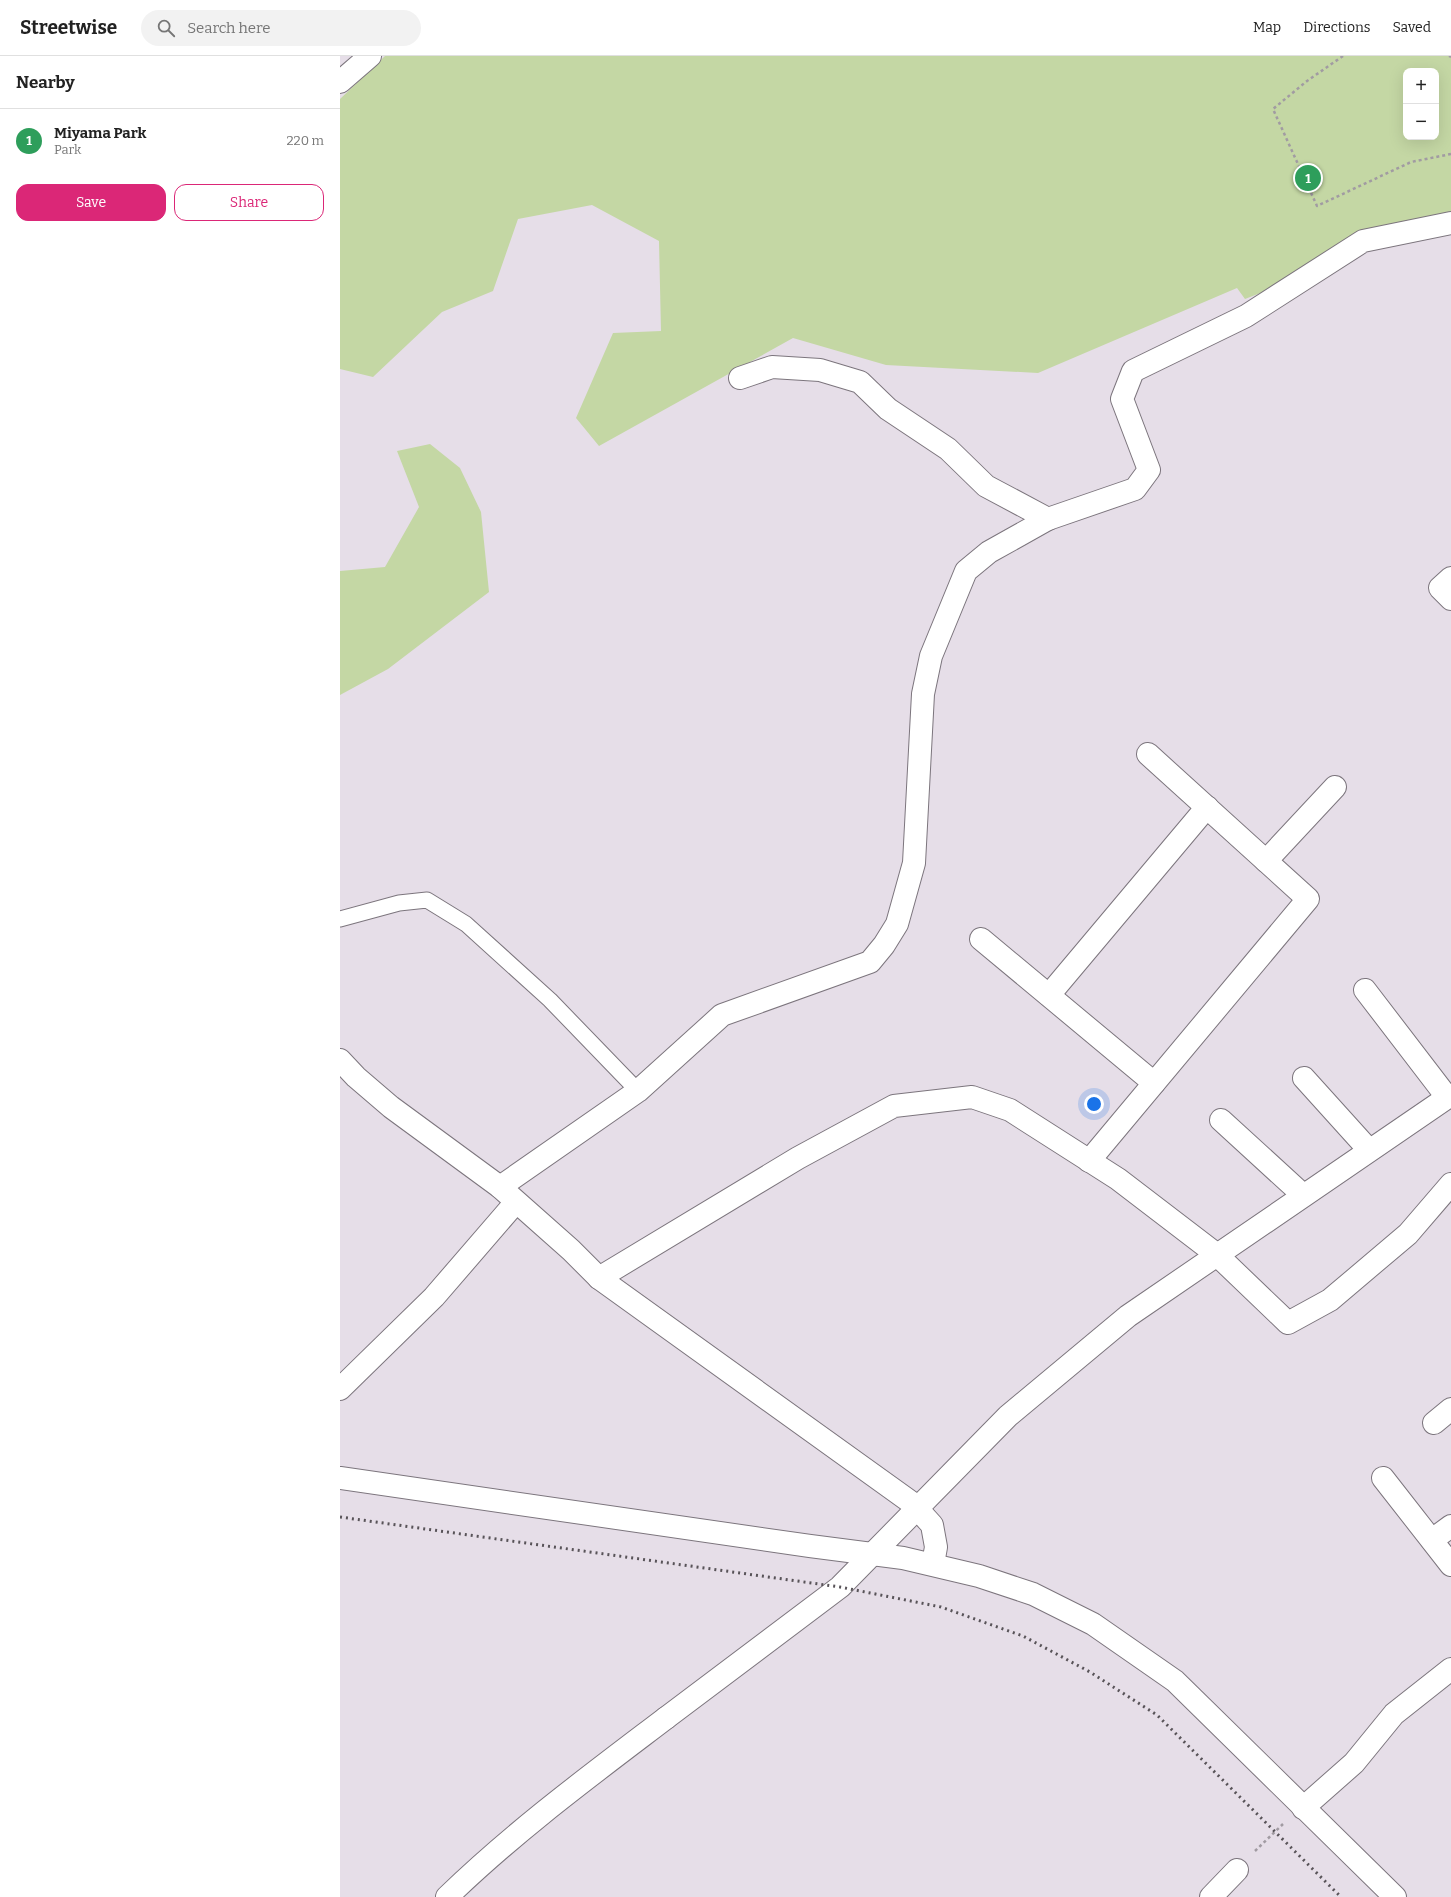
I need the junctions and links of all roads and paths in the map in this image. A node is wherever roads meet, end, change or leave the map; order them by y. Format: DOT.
graph roads {
  1 [pos="370,56"];
  2 [pos="1343,56"];
  3 [pos="340,82"];
  4 [pos="1451,154"];
  5 [pos="1451,223"];
  6 [pos="740,378"];
  7 [pos="1048,519"];
  8 [pos="1451,578"];
  9 [pos="1451,600"];
  10 [pos="1148,754"];
  11 [pos="1335,787"];
  12 [pos="1207,807"];
  13 [pos="1266,861"];
  14 [pos="340,919"];
  15 [pos="981,939"];
  16 [pos="1365,990"];
  17 [pos="1049,995"];
  18 [pos="340,1060"];
  19 [pos="1304,1078"];
  20 [pos="1154,1083"];
  21 [pos="638,1091"];
  22 [pos="1449,1096"];
  23 [pos="1221,1120"];
  24 [pos="1369,1150"];
  25 [pos="1089,1160"];
  26 [pos="1451,1184"];
  27 [pos="500,1187"];
  28 [pos="1303,1195"];
  29 [pos="516,1202"];
  30 [pos="1216,1254"];
  31 [pos="599,1278"];
  32 [pos="340,1389"];
  33 [pos="1451,1409"];
  34 [pos="1434,1423"];
  35 [pos="340,1478"];
  36 [pos="1383,1478"];
  37 [pos="917,1508"];
  38 [pos="1451,1526"];
  39 [pos="1432,1540"];
  40 [pos="873,1554"];
  41 [pos="932,1564"];
  42 [pos="1451,1565"];
  43 [pos="1451,1669"];
  44 [pos="1303,1808"];
  45 [pos="1237,1870"];
  46 [pos="447,1897"];
  47 [pos="1211,1897"];
  48 [pos="1395,1897"];
  1 -- 3 [label="street"];
  2 -- 4 [label="path"];
  5 -- 7 [label="street"];
  6 -- 7 [label="street"];
  7 -- 21 [label="street"];
  8 -- 9 [label="street"];
  10 -- 12 [label="street"];
  11 -- 13 [label="street"];
  12 -- 13 [label="street"];
  12 -- 17 [label="street"];
  13 -- 20 [label="street"];
  14 -- 21 [label="lane"];
  15 -- 17 [label="street"];
  16 -- 22 [label="street"];
  17 -- 20 [label="street"];
  18 -- 27 [label="street"];
  19 -- 24 [label="street"];
  20 -- 25 [label="street"];
  21 -- 27 [label="street"];
  22 -- 24 [label="street"];
  23 -- 28 [label="street"];
  24 -- 28 [label="street"];
  25 -- 30 [label="street"];
  25 -- 31 [label="street"];
  26 -- 30 [label="street"];
  27 -- 29 [label="street"];
  28 -- 30 [label="street"];
  29 -- 31 [label="street"];
  29 -- 32 [label="street"];
  30 -- 37 [label="street"];
  31 -- 37 [label="street"];
  33 -- 34 [label="street"];
  35 -- 40 [label="street"];
  36 -- 39 [label="street"];
  37 -- 40 [label="street"];
  37 -- 41 [label="street"];
  38 -- 39 [label="street"];
  39 -- 42 [label="street"];
  40 -- 41 [label="street"];
  40 -- 46 [label="street"];
  41 -- 44 [label="street"];
  43 -- 44 [label="street"];
  44 -- 45 [label="path"];
  44 -- 48 [label="street"];
  45 -- 47 [label="street"];
}
